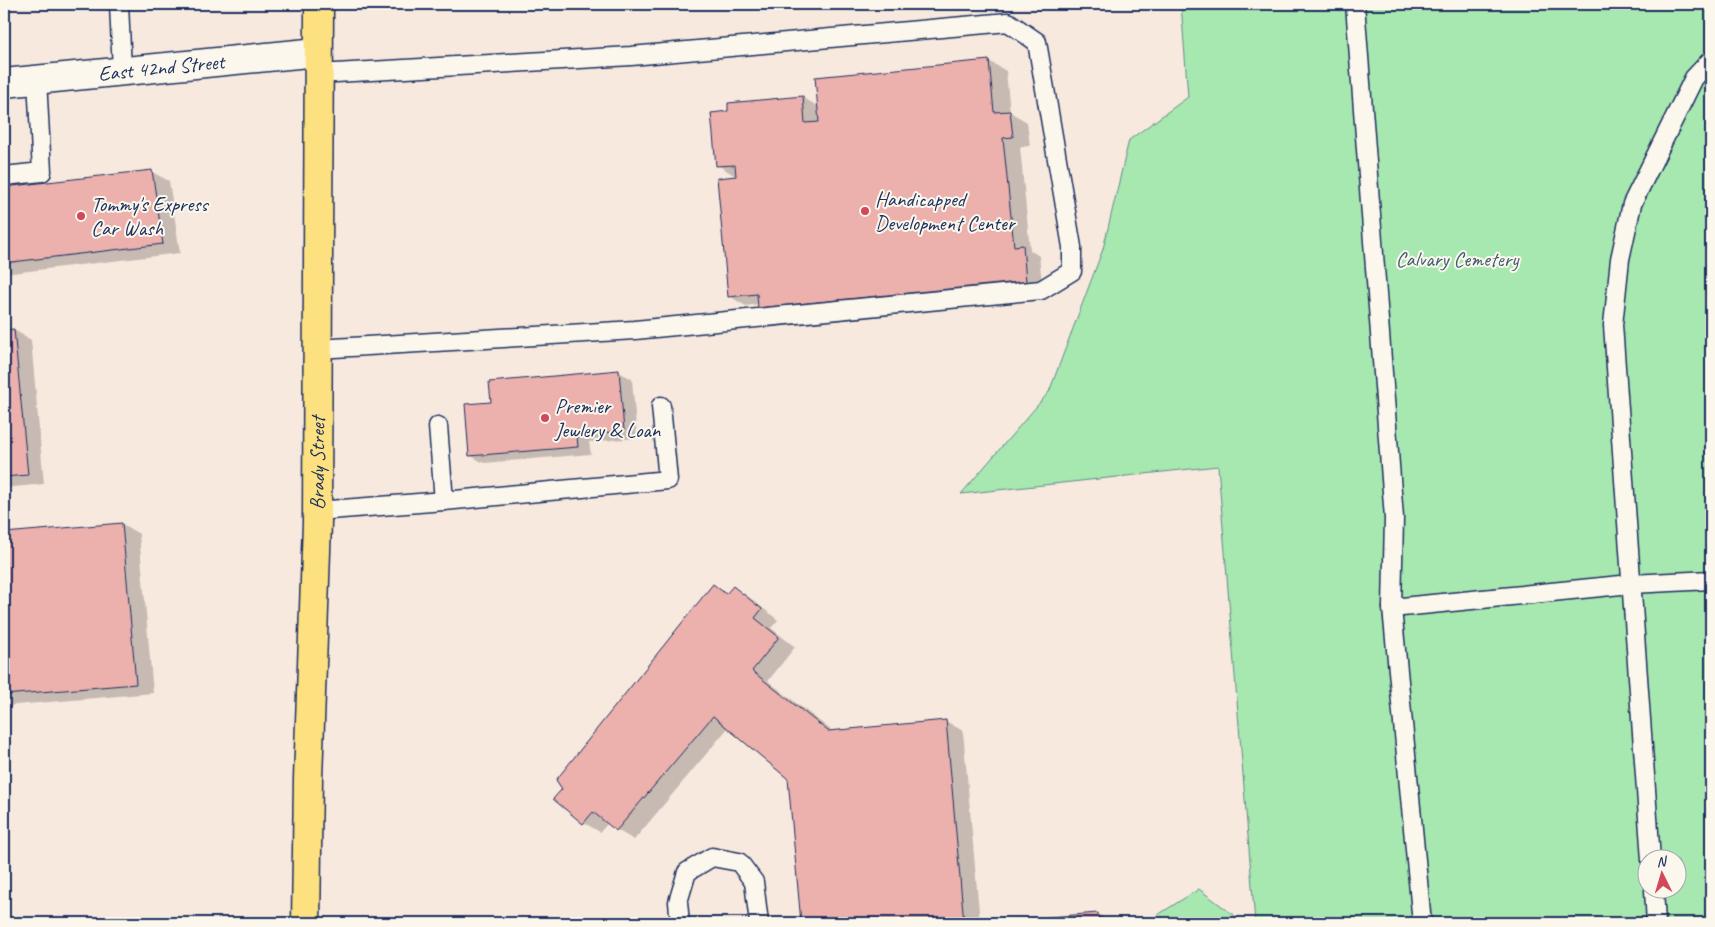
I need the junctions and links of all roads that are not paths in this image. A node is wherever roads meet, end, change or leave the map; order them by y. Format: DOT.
graph roads {
  1 [pos="119,4"];
  2 [pos="319,4"];
  3 [pos="1355,4"];
  4 [pos="1711,60"];
  5 [pos="318,63"];
  6 [pos="122,71"];
  7 [pos="36,80"];
  8 [pos="4,83"];
  9 [pos="4,176"];
  10 [pos="317,349"];
  11 [pos="661,406"];
  12 [pos="438,426"];
  13 [pos="444,501"];
  14 [pos="317,511"];
  15 [pos="1711,580"];
  16 [pos="1631,584"];
  17 [pos="1392,608"];
  18 [pos="1651,850"];
  19 [pos="1655,900"];
  20 [pos="306,923"];
  21 [pos="680,923"];
  22 [pos="759,923"];
  23 [pos="1422,923"];
  24 [pos="1656,923"];
  1 -- 6 [label="lane"];
  2 -- 5 [label="highway, Brady Street"];
  3 -- 17 [label="lane"];
  4 -- 16 [label="lane"];
  5 -- 6 [label="street, East 42nd Street"];
  5 -- 10 [label="highway, Brady Street"];
  5 -- 10 [label="lane"];
  6 -- 7 [label="street, East 42nd Street"];
  7 -- 8 [label="street, East 42nd Street"];
  7 -- 9 [label="lane"];
  10 -- 14 [label="highway, Brady Street"];
  11 -- 13 [label="lane"];
  12 -- 13 [label="lane"];
  13 -- 14 [label="lane"];
  14 -- 20 [label="highway, Brady Street"];
  15 -- 16 [label="lane"];
  16 -- 17 [label="lane"];
  16 -- 18 [label="lane"];
  17 -- 23 [label="lane"];
  19 -- 24 [label="lane"];
  21 -- 22 [label="lane"];
}
